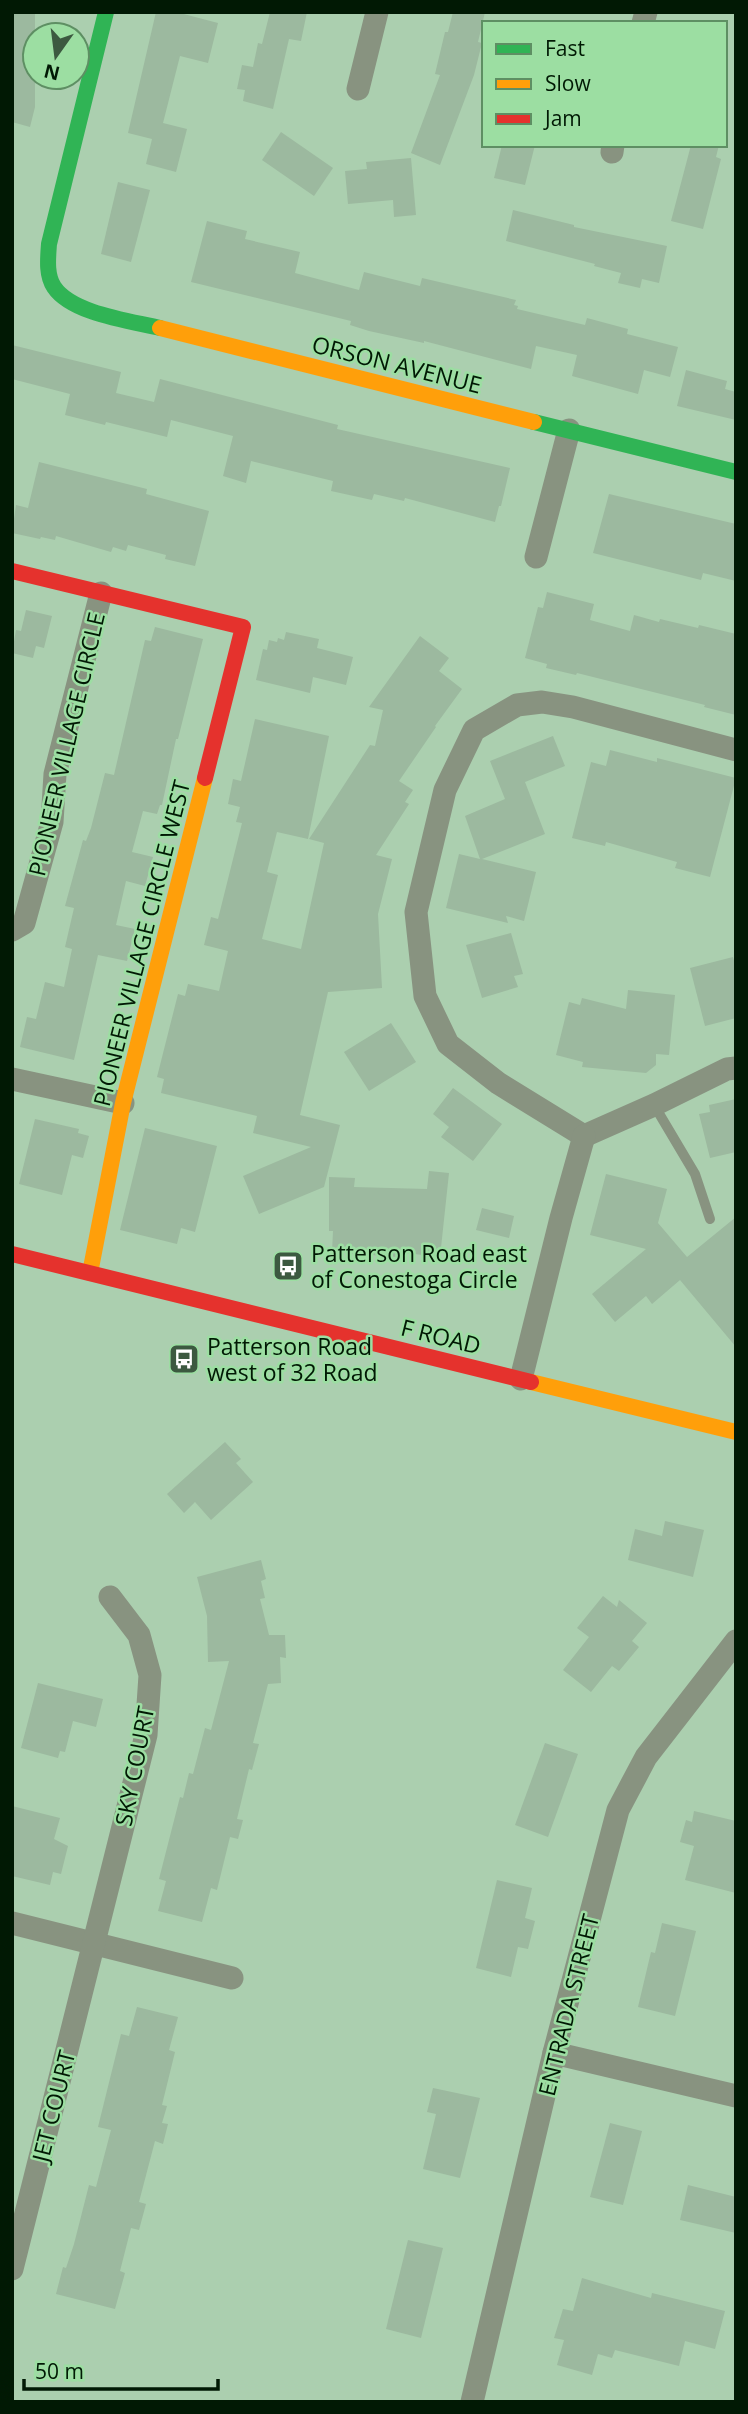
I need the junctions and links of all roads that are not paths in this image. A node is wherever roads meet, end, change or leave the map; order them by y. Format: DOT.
graph roads {
  1 [pos="106,12"];
  2 [pos="377,12"];
  3 [pos="358,89"];
  4 [pos="569,430"];
  5 [pos="736,472"];
  6 [pos="536,557"];
  7 [pos="12,571"];
  8 [pos="101,593"];
  9 [pos="736,750"];
  10 [pos="12,930"];
  11 [pos="736,1068"];
  12 [pos="12,1079"];
  13 [pos="123,1103"];
  14 [pos="654,1105"];
  15 [pos="584,1136"];
  16 [pos="710,1219"];
  17 [pos="12,1254"];
  18 [pos="90,1273"];
  19 [pos="521,1379"];
  20 [pos="736,1432"];
  21 [pos="110,1597"];
  22 [pos="736,1642"];
  23 [pos="12,1923"];
  24 [pos="93,1943"];
  25 [pos="232,1978"];
  26 [pos="554,2053"];
  27 [pos="736,2096"];
  28 [pos="12,2269"];
  29 [pos="472,2402"];
  1 -- 4 [label="street, ORSON AVENUE"];
  2 -- 3 [label="street"];
  4 -- 5 [label="street, ORSON AVENUE"];
  4 -- 6 [label="street"];
  7 -- 8 [label="street"];
  8 -- 10 [label="street, PIONEER VILLAGE CIRCLE"];
  8 -- 13 [label="street, PIONEER VILLAGE CIRCLE WEST"];
  9 -- 15 [label="street"];
  11 -- 14 [label="street"];
  12 -- 13 [label="street"];
  13 -- 18 [label="street, PIONEER VILLAGE CIRCLE WEST"];
  14 -- 15 [label="street"];
  14 -- 16 [label="lane"];
  15 -- 19 [label="street"];
  17 -- 18 [label="street, F ROAD"];
  18 -- 19 [label="street, F ROAD"];
  19 -- 20 [label="street, F ROAD"];
  21 -- 24 [label="street, SKY COURT"];
  22 -- 26 [label="street, ENTRADA STREET"];
  23 -- 24 [label="street"];
  24 -- 25 [label="street"];
  24 -- 28 [label="street, JET COURT"];
  26 -- 27 [label="street"];
  26 -- 29 [label="street, ENTRADA STREET"];
}
